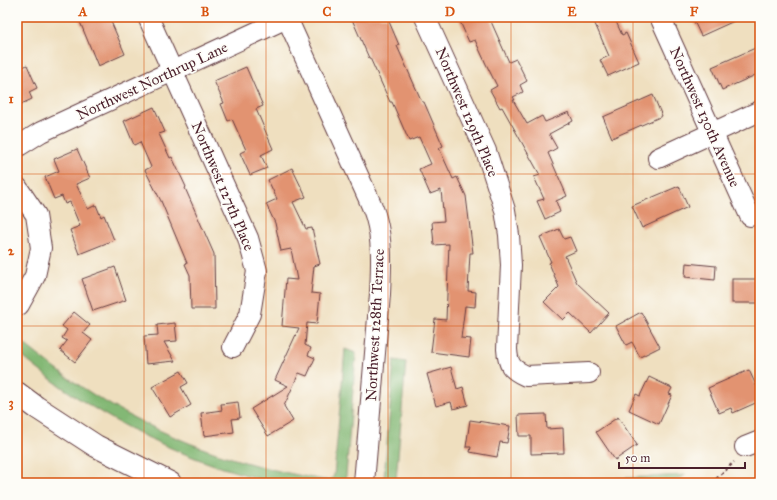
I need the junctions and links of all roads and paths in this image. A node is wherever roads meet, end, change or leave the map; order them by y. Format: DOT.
graph roads {
  1 [pos="148,17"];
  2 [pos="425,17"];
  3 [pos="660,17"];
  4 [pos="288,18"];
  5 [pos="173,71"];
  6 [pos="760,111"];
  7 [pos="712,134"];
  8 [pos="17,147"];
  9 [pos="658,158"];
  10 [pos="17,187"];
  11 [pos="750,216"];
  12 [pos="19,305"];
  13 [pos="233,347"];
  14 [pos="588,373"];
  15 [pos="17,393"];
  16 [pos="753,444"];
  17 [pos="170,483"];
  18 [pos="364,483"];
  19 [pos="712,483"];
  1 -- 5 [label="street, Northwest 127th Place"];
  2 -- 14 [label="street, Northwest 129th Place"];
  3 -- 7 [label="street, Northwest 130th Avenue"];
  4 -- 5 [label="street, Northwest Northrup Lane"];
  4 -- 18 [label="street, Northwest 128th Terrace"];
  5 -- 8 [label="street, Northwest Northrup Lane"];
  5 -- 13 [label="street, Northwest 127th Place"];
  6 -- 7 [label="street"];
  7 -- 9 [label="street"];
  7 -- 11 [label="street, Northwest 130th Avenue"];
  10 -- 12 [label="street"];
  15 -- 17 [label="main road"];
  16 -- 19 [label="path"];
}
